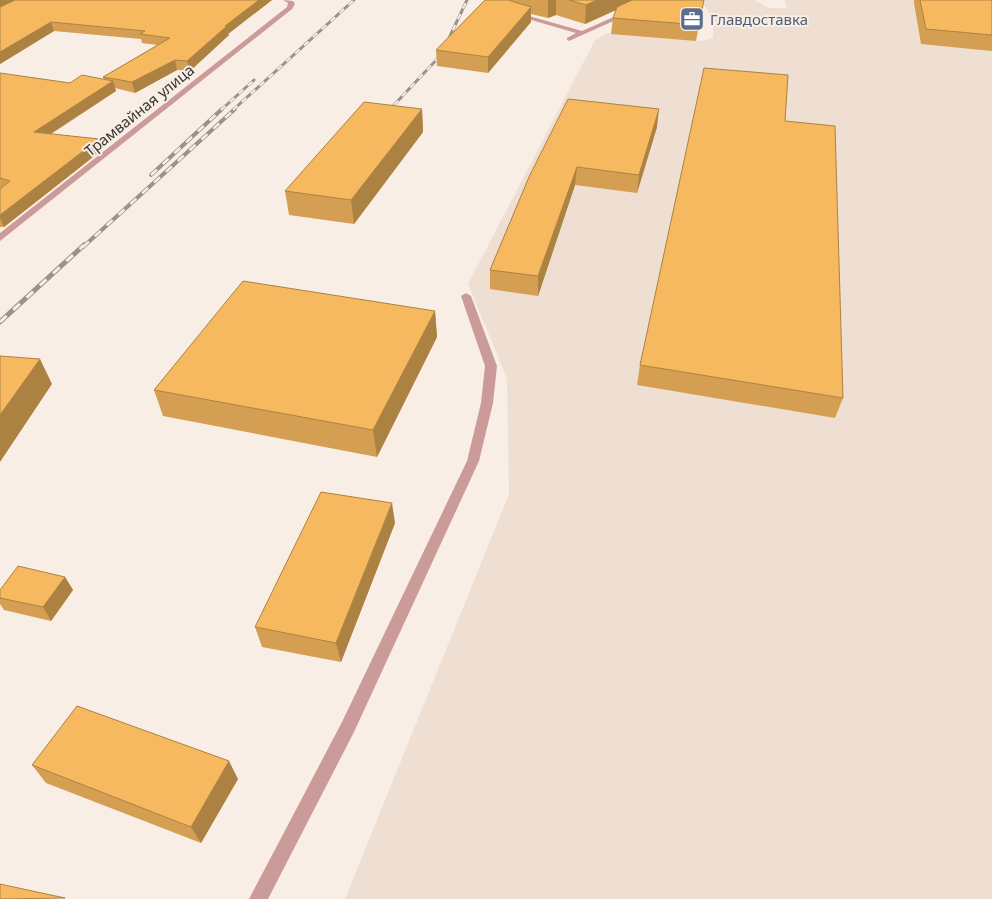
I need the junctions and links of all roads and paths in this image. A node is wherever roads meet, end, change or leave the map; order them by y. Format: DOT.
graph roads {
  1 [pos="657,0"];
  2 [pos="288,1"];
  3 [pos="501,2"];
  4 [pos="582,33"];
  5 [pos="569,39"];
  6 [pos="0,238"];
  7 [pos="466,296"];
  8 [pos="258,899"];
  1 -- 4 [label="street"];
  2 -- 6 [label="street, Трамвайная улица"];
  3 -- 4 [label="street"];
  4 -- 5 [label="street"];
  7 -- 8 [label="street"];
}
